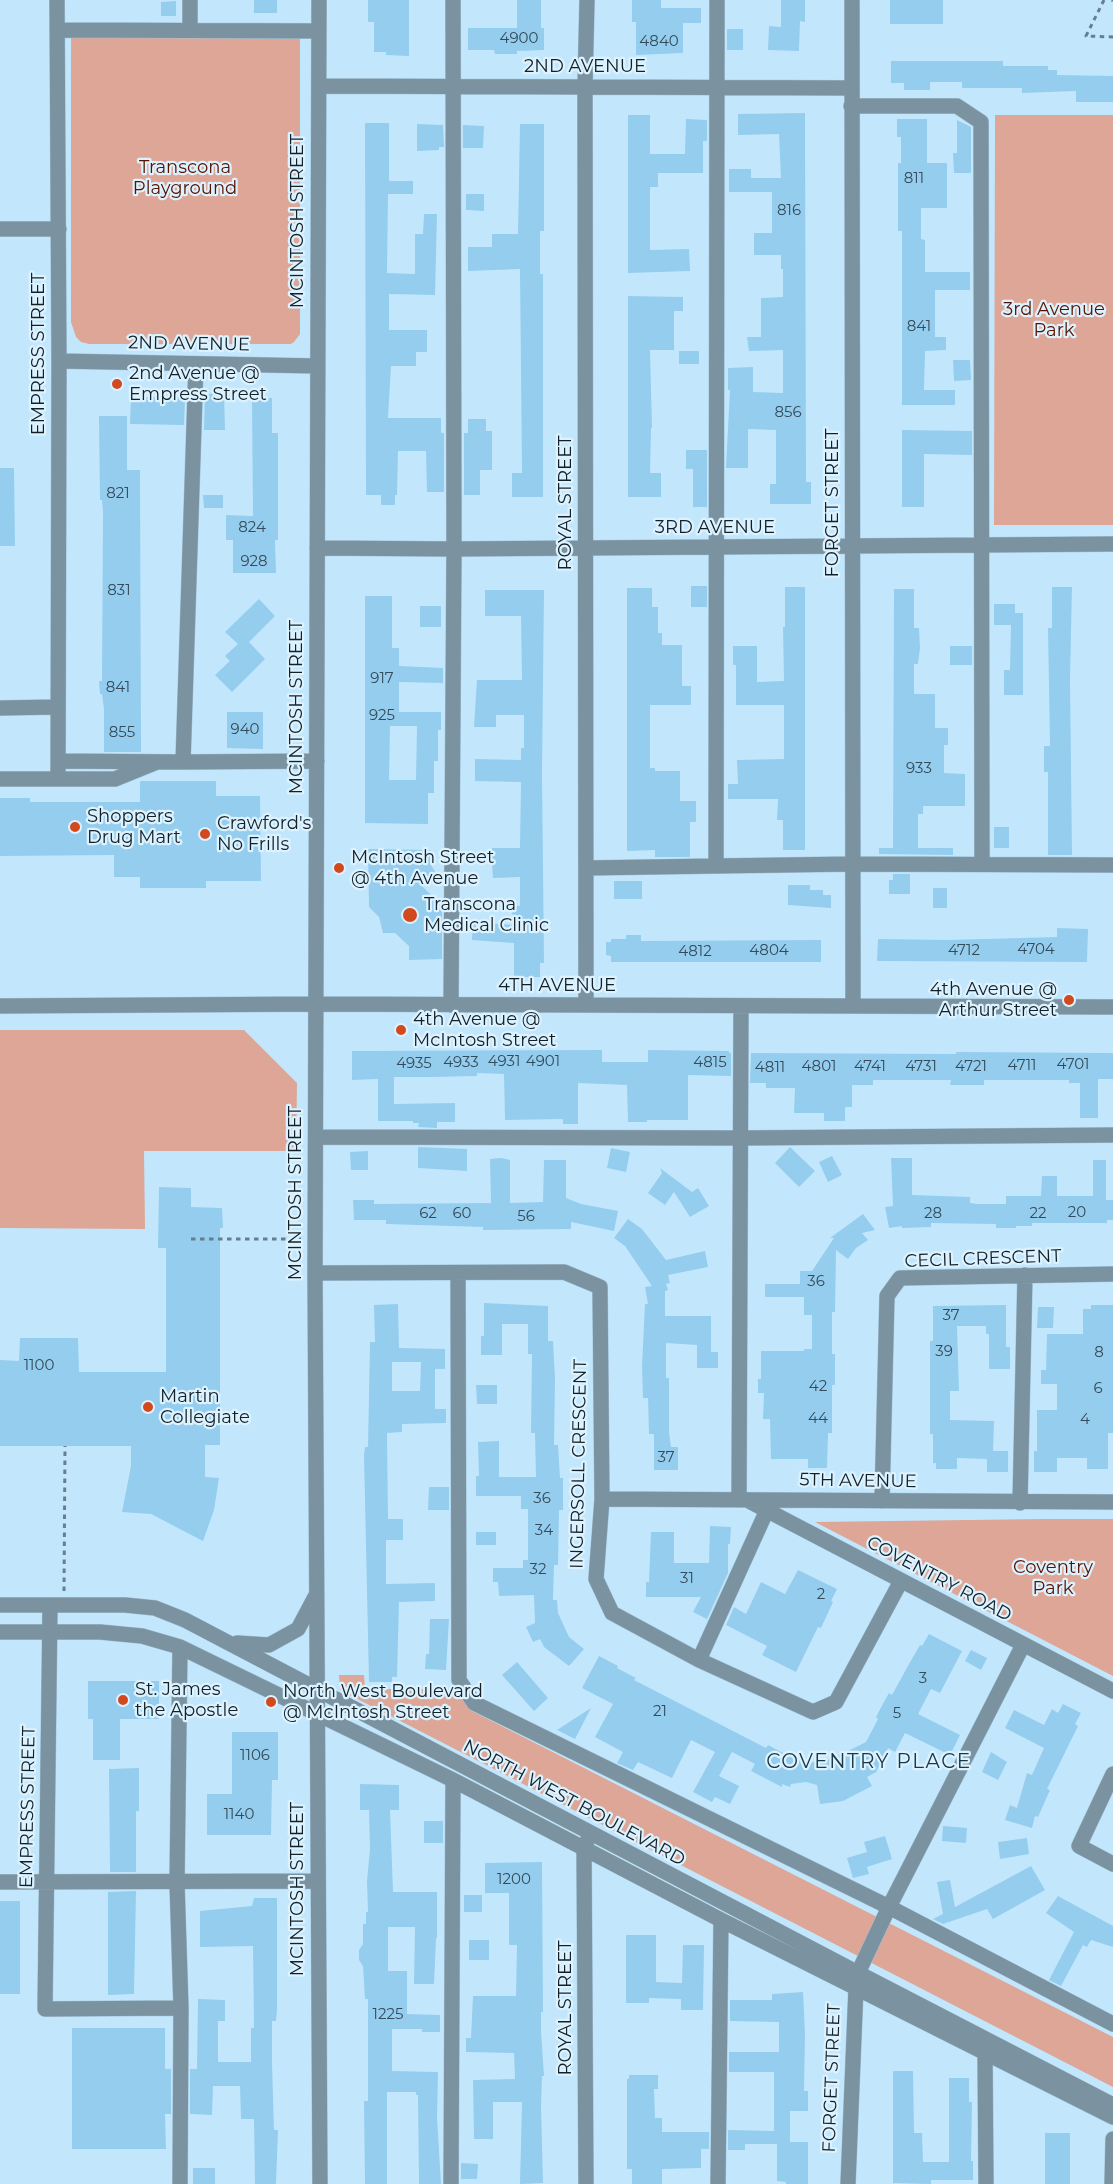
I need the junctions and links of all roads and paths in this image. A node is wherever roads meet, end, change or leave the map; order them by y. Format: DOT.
graph roads {
  1 [pos="57,0"];
  2 [pos="190,0"];
  3 [pos="319,0"];
  4 [pos="453,0"];
  5 [pos="587,0"];
  6 [pos="717,0"];
  7 [pos="852,0"];
  8 [pos="1104,0"];
  9 [pos="58,30"];
  10 [pos="190,30"];
  11 [pos="319,31"];
  12 [pos="1113,37"];
  13 [pos="319,86"];
  14 [pos="453,86"];
  15 [pos="585,87"];
  16 [pos="717,87"];
  17 [pos="852,88"];
  18 [pos="851,106"];
  19 [pos="0,229"];
  20 [pos="59,229"];
  21 [pos="59,361"];
  22 [pos="196,364"];
  23 [pos="317,366"];
  24 [pos="1113,544"];
  25 [pos="852,546"];
  26 [pos="585,547"];
  27 [pos="981,547"];
  28 [pos="317,548"];
  29 [pos="717,548"];
  30 [pos="454,549"];
  31 [pos="57,707"];
  32 [pos="0,708"];
  33 [pos="58,761"];
  34 [pos="317,761"];
  35 [pos="157,762"];
  36 [pos="183,762"];
  37 [pos="0,779"];
  38 [pos="58,779"];
  39 [pos="853,864"];
  40 [pos="982,864"];
  41 [pos="1113,865"];
  42 [pos="716,866"];
  43 [pos="586,868"];
  44 [pos="317,1004"];
  45 [pos="451,1005"];
  46 [pos="586,1005"];
  47 [pos="0,1006"];
  48 [pos="741,1006"];
  49 [pos="853,1006"];
  50 [pos="1113,1006"];
  51 [pos="1113,1135"];
  52 [pos="316,1137"];
  53 [pos="741,1138"];
  54 [pos="191,1239"];
  55 [pos="315,1239"];
  56 [pos="315,1273"];
  57 [pos="458,1273"];
  58 [pos="1113,1274"];
  59 [pos="1025,1275"];
  60 [pos="65,1446"];
  61 [pos="602,1499"];
  62 [pos="743,1500"];
  63 [pos="882,1501"];
  64 [pos="1020,1503"];
  65 [pos="1113,1503"];
  66 [pos="767,1510"];
  67 [pos="901,1581"];
  68 [pos="317,1594"];
  69 [pos="0,1605"];
  70 [pos="57,1605"];
  71 [pos="0,1632"];
  72 [pos="50,1632"];
  73 [pos="231,1643"];
  74 [pos="1023,1645"];
  75 [pos="180,1647"];
  76 [pos="699,1660"];
  77 [pos="316,1689"];
  78 [pos="1113,1691"];
  79 [pos="316,1713"];
  80 [pos="1113,1774"];
  81 [pos="453,1780"];
  82 [pos="590,1833"];
  83 [pos="585,1848"];
  84 [pos="1113,1864"];
  85 [pos="318,1881"];
  86 [pos="0,1882"];
  87 [pos="46,1882"];
  88 [pos="177,1882"];
  89 [pos="889,1907"];
  90 [pos="721,1920"];
  91 [pos="857,1980"];
  92 [pos="181,2008"];
  93 [pos="1113,2024"];
  94 [pos="985,2052"];
  95 [pos="1113,2105"];
  96 [pos="1113,2117"];
  97 [pos="1113,2139"];
  98 [pos="180,2184"];
  99 [pos="320,2184"];
  100 [pos="451,2184"];
  101 [pos="586,2184"];
  102 [pos="718,2184"];
  103 [pos="848,2184"];
  104 [pos="986,2184"];
  105 [pos="1112,2184"];
  1 -- 9 [label="street, EMPRESS STREET"];
  2 -- 10 [label="street"];
  3 -- 11 [label="street, MCINTOSH STREET"];
  4 -- 14 [label="street"];
  5 -- 15 [label="street, ROYAL STREET"];
  6 -- 16 [label="street"];
  7 -- 17 [label="street, FORGET STREET"];
  8 -- 12 [label="path"];
  9 -- 10 [label="street"];
  9 -- 20 [label="street, EMPRESS STREET"];
  10 -- 11 [label="street"];
  11 -- 13 [label="street, MCINTOSH STREET"];
  13 -- 14 [label="street, 2ND AVENUE"];
  13 -- 23 [label="street, MCINTOSH STREET"];
  14 -- 15 [label="street, 2ND AVENUE"];
  14 -- 30 [label="street"];
  15 -- 16 [label="street, 2ND AVENUE"];
  15 -- 26 [label="street, ROYAL STREET"];
  16 -- 17 [label="street, 2ND AVENUE"];
  16 -- 29 [label="street"];
  17 -- 18 [label="street, FORGET STREET"];
  18 -- 25 [label="street, FORGET STREET"];
  18 -- 27 [label="street"];
  19 -- 20 [label="street"];
  20 -- 21 [label="street, EMPRESS STREET"];
  21 -- 22 [label="street, 2ND AVENUE"];
  21 -- 31 [label="street, EMPRESS STREET"];
  22 -- 23 [label="street, 2ND AVENUE"];
  22 -- 36 [label="street"];
  23 -- 28 [label="street, MCINTOSH STREET"];
  24 -- 27 [label="street, 3RD AVENUE"];
  25 -- 27 [label="street, 3RD AVENUE"];
  25 -- 29 [label="street, 3RD AVENUE"];
  25 -- 39 [label="street, FORGET STREET"];
  26 -- 29 [label="street, 3RD AVENUE"];
  26 -- 30 [label="street, 3RD AVENUE"];
  26 -- 43 [label="street, ROYAL STREET"];
  27 -- 40 [label="street"];
  28 -- 30 [label="street, 3RD AVENUE"];
  28 -- 34 [label="street, MCINTOSH STREET"];
  29 -- 42 [label="street"];
  30 -- 45 [label="street"];
  31 -- 32 [label="street"];
  31 -- 33 [label="street, EMPRESS STREET"];
  33 -- 35 [label="street"];
  33 -- 38 [label="street, EMPRESS STREET"];
  34 -- 36 [label="street"];
  34 -- 44 [label="street, MCINTOSH STREET"];
  35 -- 36 [label="street"];
  35 -- 38 [label="street"];
  37 -- 38 [label="street"];
  39 -- 40 [label="street"];
  39 -- 42 [label="street"];
  39 -- 49 [label="street, FORGET STREET"];
  40 -- 41 [label="street"];
  42 -- 43 [label="street"];
  43 -- 46 [label="street, ROYAL STREET"];
  44 -- 45 [label="street, 4TH AVENUE"];
  44 -- 47 [label="street, 4TH AVENUE"];
  44 -- 52 [label="street, MCINTOSH STREET"];
  45 -- 46 [label="street, 4TH AVENUE"];
  46 -- 48 [label="street, 4TH AVENUE"];
  48 -- 49 [label="street, 4TH AVENUE"];
  48 -- 53 [label="street"];
  49 -- 50 [label="street, 4TH AVENUE"];
  51 -- 53 [label="street"];
  52 -- 53 [label="street"];
  52 -- 55 [label="street, MCINTOSH STREET"];
  53 -- 62 [label="street"];
  54 -- 55 [label="path"];
  55 -- 56 [label="street, MCINTOSH STREET"];
  56 -- 57 [label="street, INGERSOLL CRESCENT"];
  56 -- 68 [label="street, MCINTOSH STREET"];
  57 -- 61 [label="street, INGERSOLL CRESCENT"];
  57 -- 89 [label="street"];
  58 -- 59 [label="street, CECIL CRESCENT"];
  59 -- 63 [label="street, CECIL CRESCENT"];
  59 -- 64 [label="street"];
  60 -- 70 [label="path"];
  61 -- 62 [label="street, 5TH AVENUE"];
  61 -- 76 [label="street, INGERSOLL CRESCENT"];
  62 -- 63 [label="street, 5TH AVENUE"];
  62 -- 66 [label="street, COVENTRY ROAD"];
  63 -- 64 [label="street, 5TH AVENUE"];
  64 -- 65 [label="street, 5TH AVENUE"];
  66 -- 67 [label="street, COVENTRY ROAD"];
  66 -- 76 [label="street"];
  67 -- 74 [label="street, COVENTRY ROAD"];
  67 -- 76 [label="street, INGERSOLL CRESCENT"];
  68 -- 73 [label="street, MCINTOSH STREET"];
  68 -- 77 [label="street, MCINTOSH STREET"];
  69 -- 70 [label="street, NORTH WEST BOULEVARD"];
  70 -- 72 [label="street, EMPRESS STREET"];
  70 -- 73 [label="street, NORTH WEST BOULEVARD"];
  71 -- 72 [label="street, NORTH WEST BOULEVARD"];
  72 -- 75 [label="street, NORTH WEST BOULEVARD"];
  72 -- 87 [label="street, EMPRESS STREET"];
  73 -- 77 [label="street, NORTH WEST BOULEVARD"];
  74 -- 78 [label="street, COVENTRY ROAD"];
  74 -- 89 [label="street"];
  75 -- 79 [label="street, NORTH WEST BOULEVARD"];
  75 -- 88 [label="street"];
  77 -- 79 [label="street, MCINTOSH STREET"];
  77 -- 82 [label="street, NORTH WEST BOULEVARD"];
  79 -- 81 [label="street, NORTH WEST BOULEVARD"];
  79 -- 85 [label="street, MCINTOSH STREET"];
  80 -- 84 [label="street"];
  81 -- 83 [label="street, NORTH WEST BOULEVARD"];
  81 -- 100 [label="street"];
  82 -- 83 [label="street, ROYAL STREET"];
  82 -- 91 [label="street, NORTH WEST BOULEVARD"];
  83 -- 90 [label="street, NORTH WEST BOULEVARD"];
  83 -- 101 [label="street, ROYAL STREET"];
  85 -- 88 [label="street"];
  85 -- 99 [label="street, MCINTOSH STREET"];
  86 -- 87 [label="street"];
  87 -- 88 [label="street"];
  87 -- 92 [label="street, EMPRESS STREET"];
  88 -- 92 [label="street"];
  89 -- 91 [label="street"];
  89 -- 93 [label="street"];
  90 -- 91 [label="street, NORTH WEST BOULEVARD"];
  90 -- 102 [label="street"];
  91 -- 94 [label="street, NORTH WEST BOULEVARD"];
  91 -- 95 [label="street, NORTH WEST BOULEVARD"];
  91 -- 103 [label="street, FORGET STREET"];
  92 -- 98 [label="street"];
  94 -- 96 [label="street, NORTH WEST BOULEVARD"];
  94 -- 104 [label="street"];
  97 -- 105 [label="street"];
}
